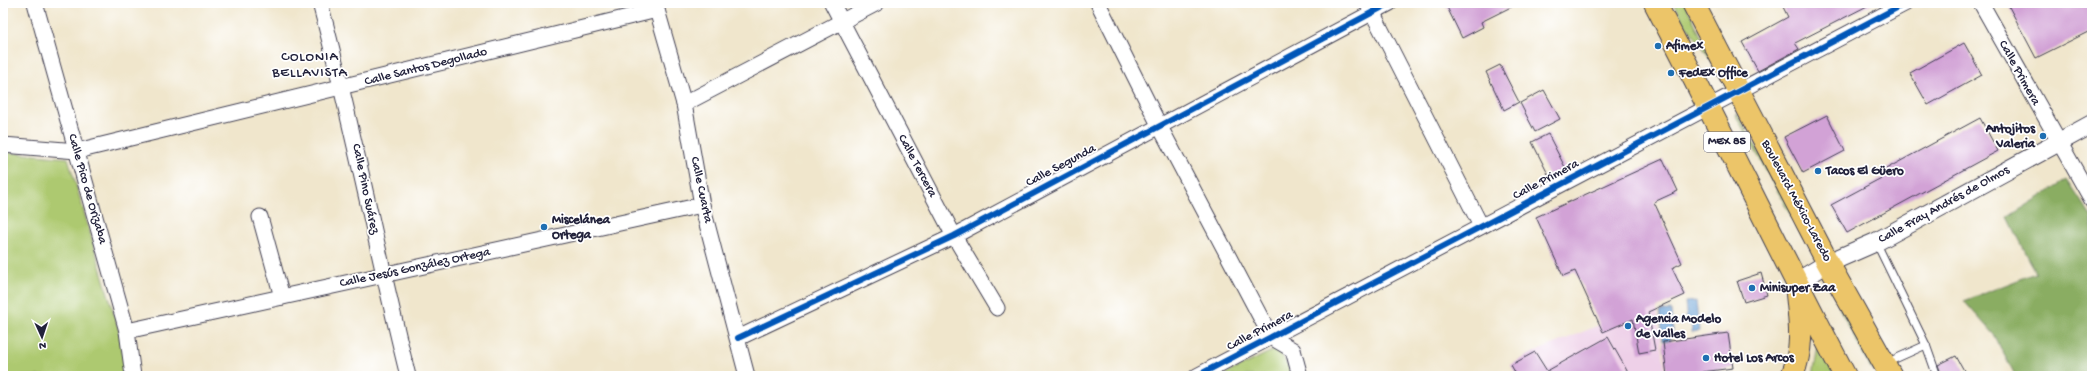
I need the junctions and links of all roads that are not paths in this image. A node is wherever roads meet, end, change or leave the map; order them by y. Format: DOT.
graph roads {
  1 [pos="35,3"];
  2 [pos="320,3"];
  3 [pos="832,3"];
  4 [pos="877,3"];
  5 [pos="1098,3"];
  6 [pos="1390,3"];
  7 [pos="1655,3"];
  8 [pos="1693,3"];
  9 [pos="1906,3"];
  10 [pos="1981,3"];
  11 [pos="656,6"];
  12 [pos="1370,8"];
  13 [pos="842,22"];
  14 [pos="343,88"];
  15 [pos="1737,90"];
  16 [pos="684,104"];
  17 [pos="1710,107"];
  18 [pos="2092,124"];
  19 [pos="1159,125"];
  20 [pos="2058,143"];
  21 [pos="3,145"];
  22 [pos="77,151"];
  23 [pos="2092,200"];
  24 [pos="702,205"];
  25 [pos="260,217"];
  26 [pos="1481,226"];
  27 [pos="954,236"];
  28 [pos="1876,242"];
  29 [pos="1828,262"];
  30 [pos="383,275"];
  31 [pos="1795,283"];
  32 [pos="282,297"];
  33 [pos="997,308"];
  34 [pos="127,331"];
  35 [pos="1270,337"];
  36 [pos="738,338"];
  37 [pos="1926,345"];
  38 [pos="1887,370"];
  39 [pos="133,376"];
  40 [pos="408,376"];
  41 [pos="747,376"];
  42 [pos="1197,376"];
  43 [pos="1300,376"];
  44 [pos="1792,376"];
  45 [pos="1845,376"];
  46 [pos="1937,376"];
  1 -- 22 [label="street, Calle Pico de Orizaba"];
  2 -- 14 [label="street, Calle Pino Suárez"];
  3 -- 13 [label="street, Calle Tercera"];
  4 -- 13 [label="street"];
  5 -- 19 [label="street"];
  6 -- 12 [label="street, Calle Segunda"];
  7 -- 17 [label="main road, MEX 85"];
  8 -- 15 [label="main road, Boulevard México-Laredo / MEX 85"];
  9 -- 15 [label="street, Calle Primera"];
  10 -- 20 [label="street, Calle Primera"];
  11 -- 14 [label="street, Calle Santos Degollado"];
  11 -- 16 [label="street, Calle Cuarta"];
  12 -- 19 [label="street, Calle Segunda"];
  12 -- 26 [label="street"];
  13 -- 16 [label="street"];
  13 -- 27 [label="street, Calle Tercera"];
  14 -- 22 [label="street, Calle Santos Degollado"];
  14 -- 30 [label="street, Calle Pino Suárez"];
  15 -- 17 [label="street, Calle Primera"];
  15 -- 29 [label="main road, Boulevard México-Laredo / MEX 85"];
  16 -- 24 [label="street, Calle Cuarta"];
  17 -- 26 [label="street, Calle Primera"];
  17 -- 31 [label="main road, MEX 85"];
  18 -- 20 [label="street, Calle Fray Andrés de Olmos"];
  19 -- 27 [label="street, Calle Segunda"];
  19 -- 35 [label="street"];
  20 -- 23 [label="street, Calle Primera"];
  20 -- 28 [label="street, Calle Fray Andrés de Olmos"];
  21 -- 22 [label="street, Calle Santos Degollado"];
  22 -- 34 [label="street, Calle Pico de Orizaba"];
  24 -- 30 [label="street, Calle Jesús González Ortega"];
  24 -- 36 [label="street, Calle Cuarta"];
  25 -- 32 [label="street"];
  26 -- 35 [label="street, Calle Primera"];
  27 -- 33 [label="street, Calle Tercera"];
  27 -- 36 [label="street, Calle Segunda"];
  28 -- 29 [label="street, Calle Fray Andrés de Olmos"];
  28 -- 37 [label="lane"];
  29 -- 31 [label="street, Calle Fray Andrés de Olmos"];
  29 -- 38 [label="main road, Boulevard México-Laredo / MEX 85"];
  30 -- 32 [label="street, Calle Jesús González Ortega"];
  30 -- 40 [label="street, Calle Pino Suárez"];
  31 -- 44 [label="main road"];
  31 -- 45 [label="main road, MEX 85"];
  32 -- 34 [label="street, Calle Jesús González Ortega"];
  34 -- 39 [label="street, Calle Pico de Orizaba"];
  35 -- 42 [label="street, Calle Primera"];
  35 -- 43 [label="street"];
  36 -- 41 [label="street, Calle Cuarta"];
  37 -- 38 [label="lane"];
  37 -- 46 [label="lane"];
}
